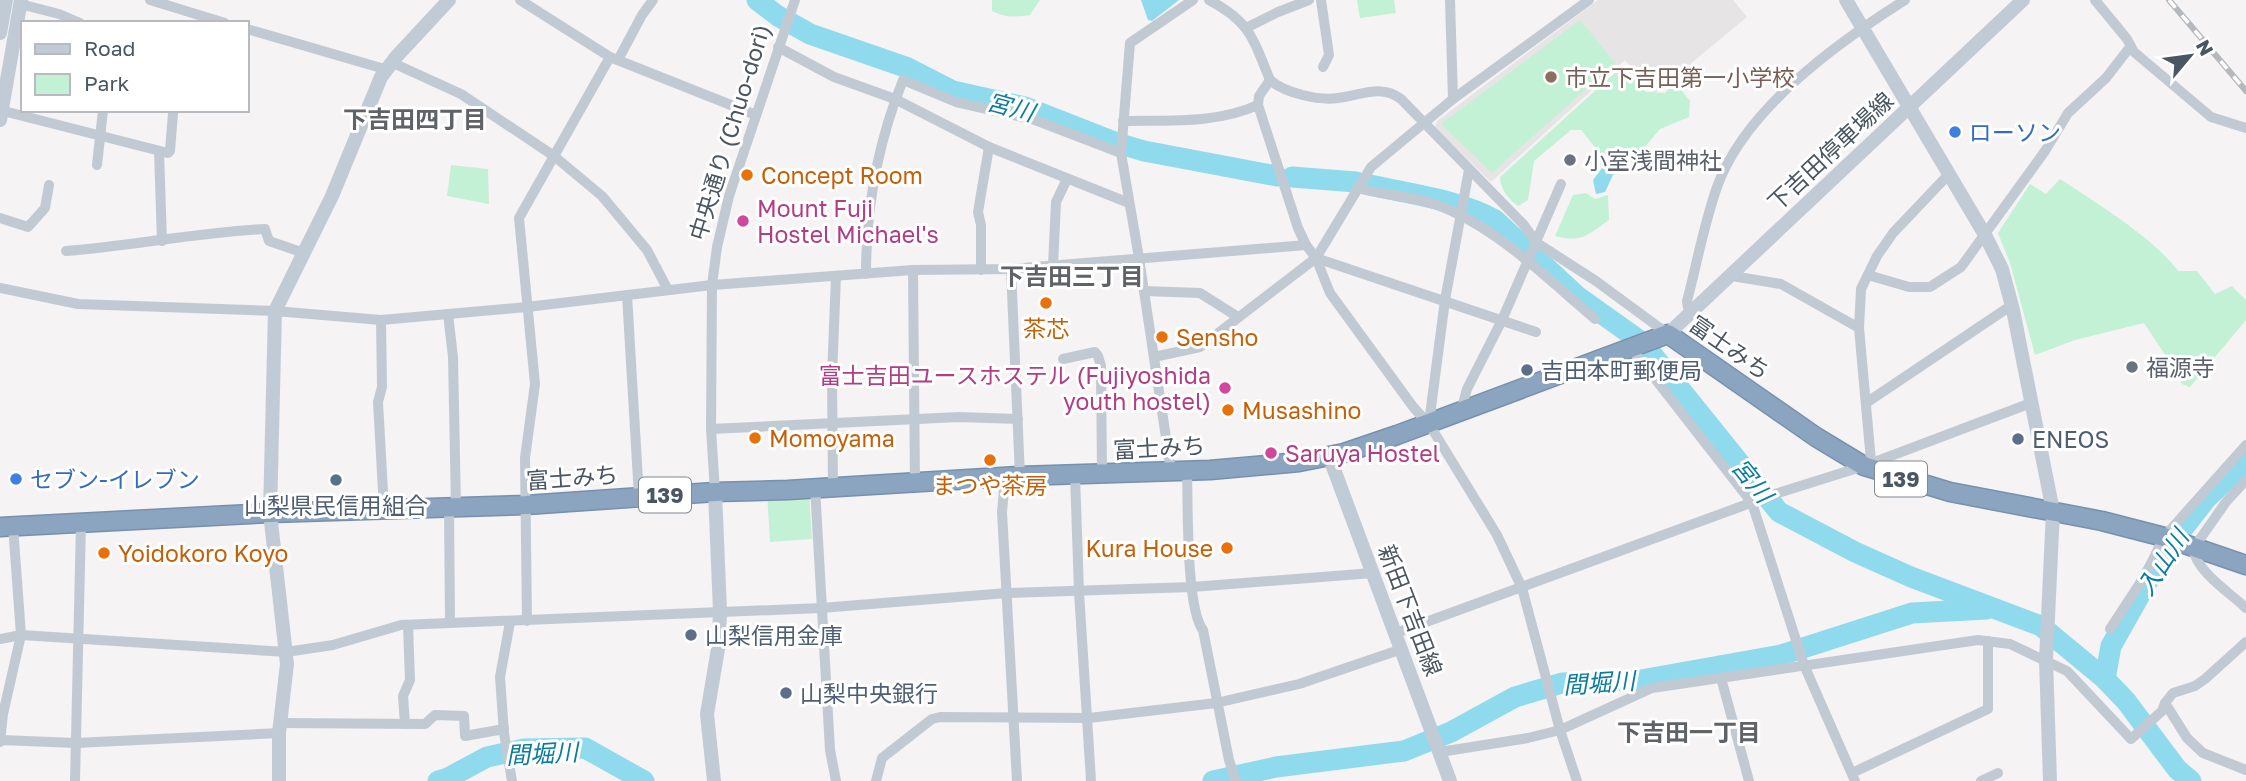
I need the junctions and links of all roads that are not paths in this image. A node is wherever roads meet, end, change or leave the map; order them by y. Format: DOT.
graph roads {
  1 [pos="150,0"];
  2 [pos="449,0"];
  3 [pos="520,0"];
  4 [pos="653,0"];
  5 [pos="795,0"];
  6 [pos="1192,0"];
  7 [pos="1209,0"];
  8 [pos="1309,0"];
  9 [pos="1321,0"];
  10 [pos="1450,0"];
  11 [pos="1589,0"];
  12 [pos="1846,0"];
  13 [pos="1905,0"];
  14 [pos="2022,0"];
  15 [pos="2095,0"];
  16 [pos="16,1"];
  17 [pos="76,21"];
  18 [pos="218,21"];
  19 [pos="1248,27"];
  20 [pos="1862,27"];
  21 [pos="248,29"];
  22 [pos="0,33"];
  23 [pos="778,47"];
  24 [pos="2130,47"];
  25 [pos="614,58"];
  26 [pos="391,66"];
  27 [pos="1323,67"];
  28 [pos="1270,80"];
  29 [pos="895,99"];
  30 [pos="1453,99"];
  31 [pos="1258,105"];
  32 [pos="1910,107"];
  33 [pos="103,112"];
  34 [pos="1,113"];
  35 [pos="173,113"];
  36 [pos="756,115"];
  37 [pos="1124,121"];
  38 [pos="1423,122"];
  39 [pos="2246,128"];
  40 [pos="99,135"];
  41 [pos="989,147"];
  42 [pos="159,151"];
  43 [pos="1121,151"];
  44 [pos="554,156"];
  45 [pos="97,165"];
  46 [pos="1469,170"];
  47 [pos="1949,174"];
  48 [pos="1067,179"];
  49 [pos="1561,184"];
  50 [pos="49,185"];
  51 [pos="1357,188"];
  52 [pos="1129,203"];
  53 [pos="1461,215"];
  54 [pos="0,218"];
  55 [pos="1985,235"];
  56 [pos="162,240"];
  57 [pos="1537,243"];
  58 [pos="1306,245"];
  59 [pos="66,251"];
  60 [pos="304,254"];
  61 [pos="1139,258"];
  62 [pos="1316,258"];
  63 [pos="1528,263"];
  64 [pos="1053,266"];
  65 [pos="1011,269"];
  66 [pos="913,270"];
  67 [pos="981,270"];
  68 [pos="866,274"];
  69 [pos="1868,275"];
  70 [pos="836,276"];
  71 [pos="1732,276"];
  72 [pos="712,285"];
  73 [pos="0,288"];
  74 [pos="668,290"];
  75 [pos="1144,291"];
  76 [pos="627,295"];
  77 [pos="1445,300"];
  78 [pos="2012,305"];
  79 [pos="527,307"];
  80 [pos="275,312"];
  81 [pos="448,314"];
  82 [pos="1689,314"];
  83 [pos="1238,317"];
  84 [pos="1595,319"];
  85 [pos="381,320"];
  86 [pos="1503,320"];
  87 [pos="1859,328"];
  88 [pos="1536,332"];
  89 [pos="1663,336"];
  90 [pos="1633,348"];
  91 [pos="1154,357"];
  92 [pos="1063,359"];
  93 [pos="1866,403"];
  94 [pos="2031,403"];
  95 [pos="1461,411"];
  96 [pos="1018,419"];
  97 [pos="915,420"];
  98 [pos="832,423"];
  99 [pos="1429,424"];
  100 [pos="711,429"];
  101 [pos="2246,445"];
  102 [pos="1329,456"];
  103 [pos="1868,463"];
  104 [pos="1179,471"];
  105 [pos="1102,474"];
  106 [pos="1075,475"];
  107 [pos="1013,477"];
  108 [pos="2246,480"];
  109 [pos="915,483"];
  110 [pos="834,486"];
  111 [pos="815,488"];
  112 [pos="715,492"];
  113 [pos="639,496"];
  114 [pos="1754,503"];
  115 [pos="526,505"];
  116 [pos="453,507"];
  117 [pos="384,509"];
  118 [pos="2053,511"];
  119 [pos="270,513"];
  120 [pos="81,523"];
  121 [pos="7,527"];
  122 [pos="2167,538"];
  123 [pos="2192,545"];
  124 [pos="2246,565"];
  125 [pos="1373,573"];
  126 [pos="1192,587"];
  127 [pos="1522,588"];
  128 [pos="1079,592"];
  129 [pos="1007,593"];
  130 [pos="821,607"];
  131 [pos="2246,608"];
  132 [pos="720,611"];
  133 [pos="527,621"];
  134 [pos="510,622"];
  135 [pos="450,624"];
  136 [pos="408,625"];
  137 [pos="2110,629"];
  138 [pos="1396,633"];
  139 [pos="21,635"];
  140 [pos="79,638"];
  141 [pos="0,639"];
  142 [pos="1988,641"];
  143 [pos="2246,642"];
  144 [pos="1402,649"];
  145 [pos="286,652"];
  146 [pos="2046,660"];
  147 [pos="1803,662"];
  148 [pos="1721,678"];
  149 [pos="1216,703"];
  150 [pos="2164,707"];
  151 [pos="1013,716"];
  152 [pos="1089,718"];
  153 [pos="404,724"];
  154 [pos="280,728"];
  155 [pos="1560,730"];
  156 [pos="504,731"];
  157 [pos="0,741"];
  158 [pos="76,743"];
  159 [pos="1437,744"];
  160 [pos="2246,770"];
  161 [pos="1998,773"];
  162 [pos="1853,777"];
  163 [pos="75,781"];
  164 [pos="279,781"];
  165 [pos="512,781"];
  166 [pos="714,781"];
  167 [pos="836,781"];
  168 [pos="876,781"];
  169 [pos="1017,781"];
  170 [pos="1091,781"];
  171 [pos="1236,781"];
  172 [pos="1450,781"];
  173 [pos="1577,781"];
  174 [pos="1749,781"];
  175 [pos="1981,781"];
  176 [pos="2050,781"];
  1 -- 18 [label="street"];
  2 -- 26 [label="street"];
  3 -- 25 [label="street"];
  4 -- 25 [label="street"];
  5 -- 23 [label="street, 中央通り (Chuo-dori)"];
  6 -- 37 [label="street"];
  7 -- 19 [label="street"];
  8 -- 19 [label="street"];
  9 -- 27 [label="street"];
  10 -- 30 [label="street"];
  11 -- 30 [label="street"];
  12 -- 20 [label="street"];
  13 -- 20 [label="street"];
  14 -- 32 [label="street, 下吉田停車場線"];
  15 -- 24 [label="street"];
  16 -- 17 [label="street"];
  16 -- 22 [label="street"];
  16 -- 34 [label="street"];
  19 -- 28 [label="street"];
  20 -- 32 [label="street"];
  20 -- 82 [label="street"];
  21 -- 26 [label="street"];
  23 -- 29 [label="street"];
  23 -- 36 [label="street, 中央通り (Chuo-dori)"];
  24 -- 39 [label="street"];
  24 -- 55 [label="street"];
  25 -- 36 [label="street"];
  25 -- 44 [label="street"];
  26 -- 44 [label="street"];
  26 -- 60 [label="street"];
  28 -- 31 [label="street"];
  28 -- 38 [label="street"];
  29 -- 41 [label="street"];
  29 -- 43 [label="street"];
  29 -- 68 [label="street"];
  30 -- 38 [label="street"];
  31 -- 37 [label="street"];
  31 -- 58 [label="street"];
  32 -- 47 [label="street"];
  32 -- 71 [label="street, 下吉田停車場線"];
  33 -- 40 [label="street"];
  34 -- 40 [label="street"];
  35 -- 42 [label="street"];
  36 -- 72 [label="street, 中央通り (Chuo-dori)"];
  37 -- 43 [label="street"];
  38 -- 46 [label="street"];
  38 -- 51 [label="street"];
  40 -- 42 [label="street"];
  40 -- 45 [label="street"];
  41 -- 48 [label="street"];
  41 -- 67 [label="street"];
  42 -- 56 [label="street"];
  43 -- 52 [label="street"];
  44 -- 74 [label="street"];
  44 -- 79 [label="street"];
  46 -- 53 [label="street"];
  46 -- 57 [label="street"];
  47 -- 55 [label="street"];
  47 -- 69 [label="street"];
  48 -- 52 [label="street"];
  48 -- 64 [label="street"];
  49 -- 57 [label="street"];
  50 -- 54 [label="street"];
  51 -- 53 [label="street"];
  51 -- 62 [label="street"];
  52 -- 61 [label="street"];
  53 -- 63 [label="street"];
  53 -- 77 [label="street"];
  55 -- 69 [label="street"];
  55 -- 78 [label="street"];
  56 -- 59 [label="street"];
  56 -- 60 [label="street"];
  57 -- 63 [label="street"];
  57 -- 89 [label="street"];
  58 -- 61 [label="street"];
  58 -- 62 [label="street"];
  60 -- 80 [label="street"];
  61 -- 64 [label="street"];
  61 -- 75 [label="street"];
  62 -- 77 [label="street"];
  62 -- 83 [label="street"];
  62 -- 99 [label="street"];
  63 -- 84 [label="street"];
  63 -- 86 [label="street"];
  64 -- 65 [label="street"];
  65 -- 67 [label="street"];
  65 -- 96 [label="street"];
  66 -- 67 [label="street"];
  66 -- 68 [label="street"];
  66 -- 97 [label="street"];
  68 -- 70 [label="street"];
  69 -- 87 [label="street"];
  70 -- 72 [label="street"];
  70 -- 98 [label="street"];
  71 -- 82 [label="street, 下吉田停車場線"];
  71 -- 87 [label="street"];
  72 -- 74 [label="street"];
  72 -- 100 [label="street, 中央通り (Chuo-dori)"];
  73 -- 80 [label="street"];
  74 -- 76 [label="street"];
  75 -- 83 [label="street"];
  75 -- 91 [label="street"];
  76 -- 79 [label="street"];
  76 -- 113 [label="street"];
  77 -- 86 [label="street"];
  77 -- 99 [label="street"];
  78 -- 93 [label="street"];
  78 -- 94 [label="street"];
  79 -- 81 [label="street"];
  79 -- 115 [label="street"];
  80 -- 85 [label="street"];
  80 -- 119 [label="street"];
  81 -- 85 [label="street"];
  81 -- 116 [label="street"];
  82 -- 89 [label="street, 下吉田停車場線"];
  83 -- 91 [label="street"];
  85 -- 117 [label="street"];
  86 -- 88 [label="street"];
  86 -- 95 [label="street"];
  87 -- 93 [label="street"];
  89 -- 90 [label="highway, 富士みち / 139"];
  89 -- 103 [label="highway, 富士みち / 139"];
  90 -- 95 [label="highway, 富士みち / 139"];
  90 -- 114 [label="street"];
  91 -- 104 [label="street"];
  92 -- 105 [label="street"];
  93 -- 103 [label="street"];
  94 -- 103 [label="street"];
  94 -- 118 [label="street"];
  95 -- 99 [label="highway, 富士みち / 139"];
  96 -- 97 [label="street"];
  96 -- 107 [label="street"];
  97 -- 98 [label="street"];
  97 -- 109 [label="street"];
  98 -- 100 [label="street"];
  98 -- 110 [label="street"];
  99 -- 102 [label="highway, 富士みち / 139"];
  99 -- 127 [label="street"];
  100 -- 112 [label="street, 中央通り (Chuo-dori)"];
  101 -- 122 [label="street"];
  102 -- 104 [label="highway, 富士みち / 139"];
  102 -- 125 [label="street, 新田下吉田線"];
  103 -- 114 [label="street"];
  103 -- 118 [label="highway, 富士みち / 139"];
  104 -- 105 [label="highway, 富士みち / 139"];
  104 -- 126 [label="street"];
  105 -- 106 [label="highway, 富士みち / 139"];
  106 -- 107 [label="highway, 富士みち / 139"];
  106 -- 128 [label="street"];
  107 -- 109 [label="highway, 富士みち / 139"];
  107 -- 129 [label="street"];
  108 -- 123 [label="street"];
  109 -- 110 [label="highway, 富士みち / 139"];
  110 -- 111 [label="highway, 富士みち / 139"];
  111 -- 112 [label="highway, 富士みち / 139"];
  111 -- 130 [label="street"];
  112 -- 113 [label="highway, 富士みち / 139"];
  112 -- 132 [label="street, 中央通り (Chuo-dori)"];
  113 -- 115 [label="highway, 富士みち / 139"];
  114 -- 127 [label="street"];
  114 -- 147 [label="street"];
  115 -- 116 [label="highway, 富士みち / 139"];
  115 -- 133 [label="street"];
  116 -- 117 [label="highway, 富士みち / 139"];
  116 -- 135 [label="street"];
  117 -- 119 [label="highway, 富士みち / 139"];
  118 -- 122 [label="highway, 富士みち / 139"];
  118 -- 146 [label="street"];
  119 -- 120 [label="highway, 富士みち / 139"];
  119 -- 145 [label="street"];
  120 -- 121 [label="highway, 富士みち / 139"];
  120 -- 140 [label="street"];
  121 -- 139 [label="street"];
  122 -- 123 [label="highway, 富士みち / 139"];
  122 -- 137 [label="street"];
  123 -- 124 [label="highway, 富士みち / 139"];
  123 -- 131 [label="street"];
  125 -- 126 [label="street"];
  125 -- 138 [label="street, 新田下吉田線"];
  126 -- 128 [label="street"];
  126 -- 149 [label="street"];
  127 -- 138 [label="street"];
  127 -- 155 [label="street"];
  128 -- 129 [label="street"];
  128 -- 152 [label="street"];
  129 -- 130 [label="street"];
  129 -- 151 [label="street"];
  130 -- 132 [label="street"];
  130 -- 167 [label="street"];
  132 -- 133 [label="street"];
  132 -- 166 [label="street, 中央通り (Chuo-dori)"];
  133 -- 134 [label="street"];
  134 -- 135 [label="street"];
  134 -- 156 [label="street"];
  135 -- 136 [label="street"];
  136 -- 145 [label="street"];
  136 -- 153 [label="street"];
  138 -- 144 [label="street, 新田下吉田線"];
  139 -- 140 [label="street"];
  139 -- 141 [label="street"];
  139 -- 157 [label="street"];
  140 -- 145 [label="street"];
  140 -- 158 [label="street"];
  142 -- 146 [label="street"];
  142 -- 147 [label="street"];
  142 -- 162 [label="street"];
  143 -- 150 [label="street"];
  144 -- 149 [label="street"];
  144 -- 159 [label="street, 新田下吉田線"];
  145 -- 154 [label="street"];
  146 -- 150 [label="street"];
  146 -- 176 [label="street"];
  147 -- 148 [label="street"];
  147 -- 162 [label="street"];
  148 -- 155 [label="street"];
  148 -- 174 [label="street"];
  149 -- 152 [label="street"];
  149 -- 171 [label="street"];
  150 -- 160 [label="street"];
  151 -- 152 [label="street"];
  151 -- 168 [label="street"];
  151 -- 169 [label="street"];
  152 -- 170 [label="street"];
  153 -- 154 [label="street"];
  153 -- 156 [label="street"];
  154 -- 158 [label="street"];
  154 -- 164 [label="street"];
  155 -- 159 [label="street"];
  155 -- 173 [label="street"];
  156 -- 165 [label="street"];
  157 -- 158 [label="street"];
  158 -- 163 [label="street"];
  159 -- 172 [label="street, 新田下吉田線"];
  161 -- 175 [label="street"];
}
